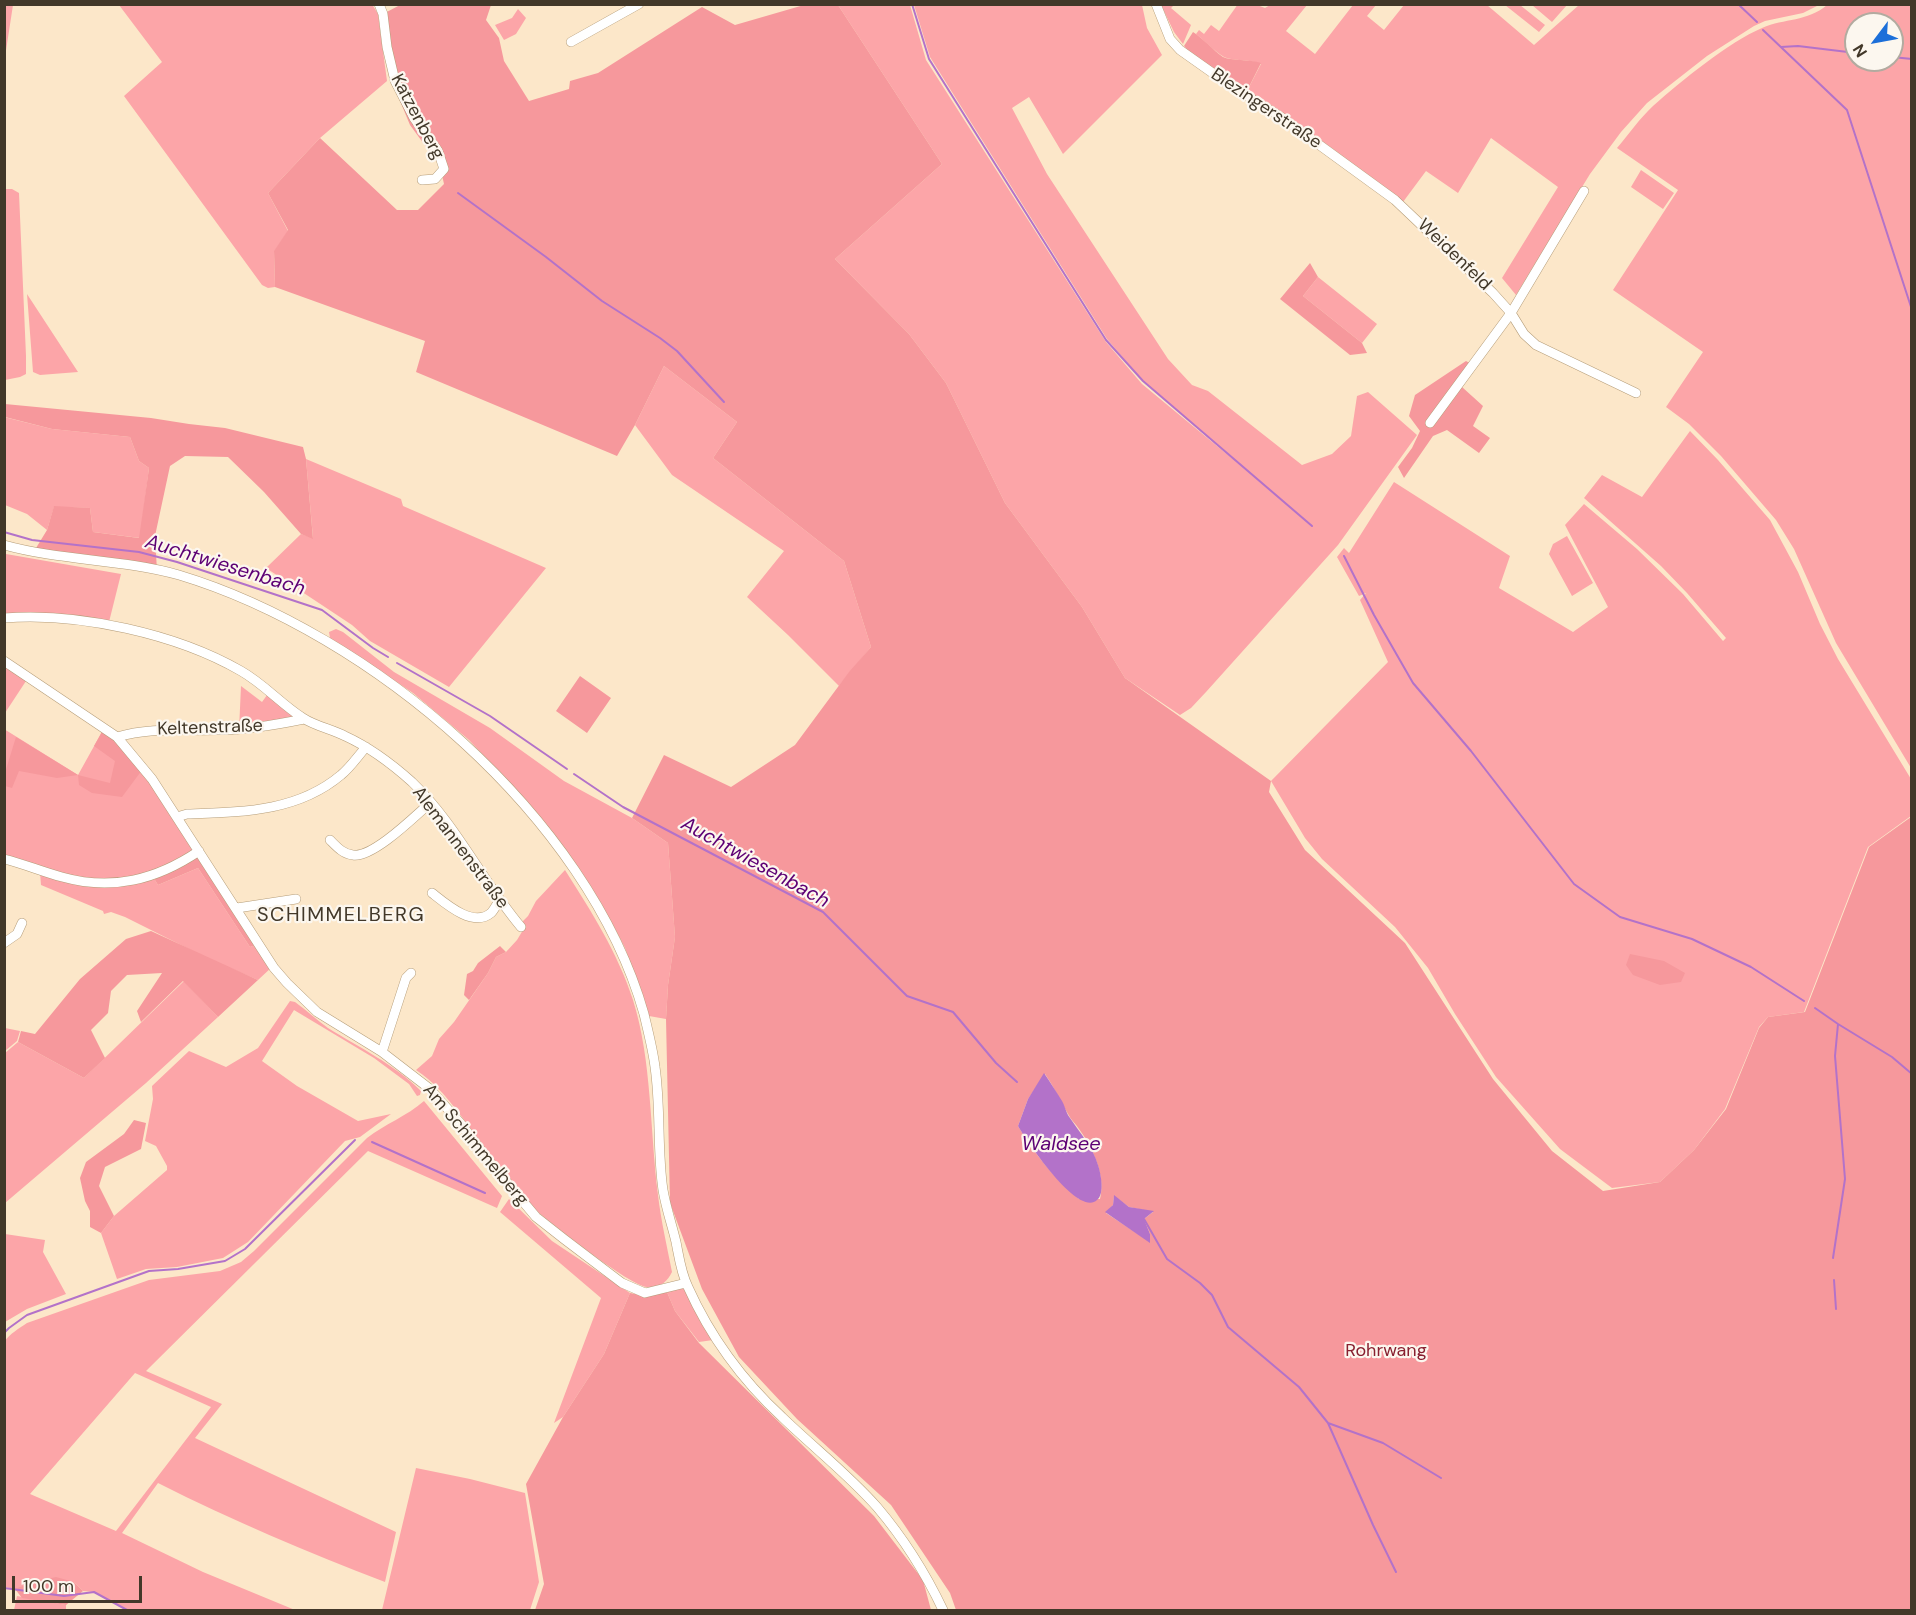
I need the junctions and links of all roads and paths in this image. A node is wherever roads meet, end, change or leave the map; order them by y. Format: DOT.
graph roads {
  1 [pos="379,4"];
  2 [pos="639,4"];
  3 [pos="1156,4"];
  4 [pos="571,42"];
  5 [pos="422,180"];
  6 [pos="1584,191"];
  7 [pos="1395,200"];
  8 [pos="1511,313"];
  9 [pos="1636,393"];
  10 [pos="1430,423"];
  11 [pos="4,545"];
  12 [pos="4,618"];
  13 [pos="4,661"];
  14 [pos="304,719"];
  15 [pos="117,737"];
  16 [pos="366,747"];
  17 [pos="430,803"];
  18 [pos="177,817"];
  19 [pos="330,840"];
  20 [pos="198,851"];
  21 [pos="4,859"];
  22 [pos="432,893"];
  23 [pos="296,898"];
  24 [pos="499,901"];
  25 [pos="237,908"];
  26 [pos="22,923"];
  27 [pos="521,927"];
  28 [pos="4,943"];
  29 [pos="411,973"];
  30 [pos="382,1052"];
  31 [pos="686,1283"];
  32 [pos="943,1611"];
  1 -- 5 [label="street, Katzenberg"];
  2 -- 4 [label="street"];
  3 -- 7 [label="street, Blezingerstraße"];
  6 -- 8 [label="street"];
  7 -- 8 [label="street, Weidenfeld"];
  8 -- 9 [label="street, Weidenfeld"];
  8 -- 10 [label="street"];
  11 -- 31 [label="street"];
  12 -- 14 [label="street, Alemannenstraße"];
  13 -- 15 [label="street, Am Schimmelberg"];
  14 -- 15 [label="street, Keltenstraße"];
  14 -- 16 [label="street, Alemannenstraße"];
  15 -- 18 [label="street, Am Schimmelberg"];
  16 -- 17 [label="street, Alemannenstraße"];
  16 -- 18 [label="street"];
  17 -- 19 [label="street"];
  17 -- 24 [label="street, Alemannenstraße"];
  18 -- 20 [label="street, Am Schimmelberg"];
  20 -- 21 [label="street"];
  20 -- 25 [label="street, Am Schimmelberg"];
  22 -- 24 [label="street"];
  23 -- 25 [label="street"];
  24 -- 27 [label="street, Alemannenstraße"];
  25 -- 30 [label="street, Am Schimmelberg"];
  26 -- 28 [label="street"];
  29 -- 30 [label="street"];
  30 -- 31 [label="street, Am Schimmelberg"];
  31 -- 32 [label="street"];
}
